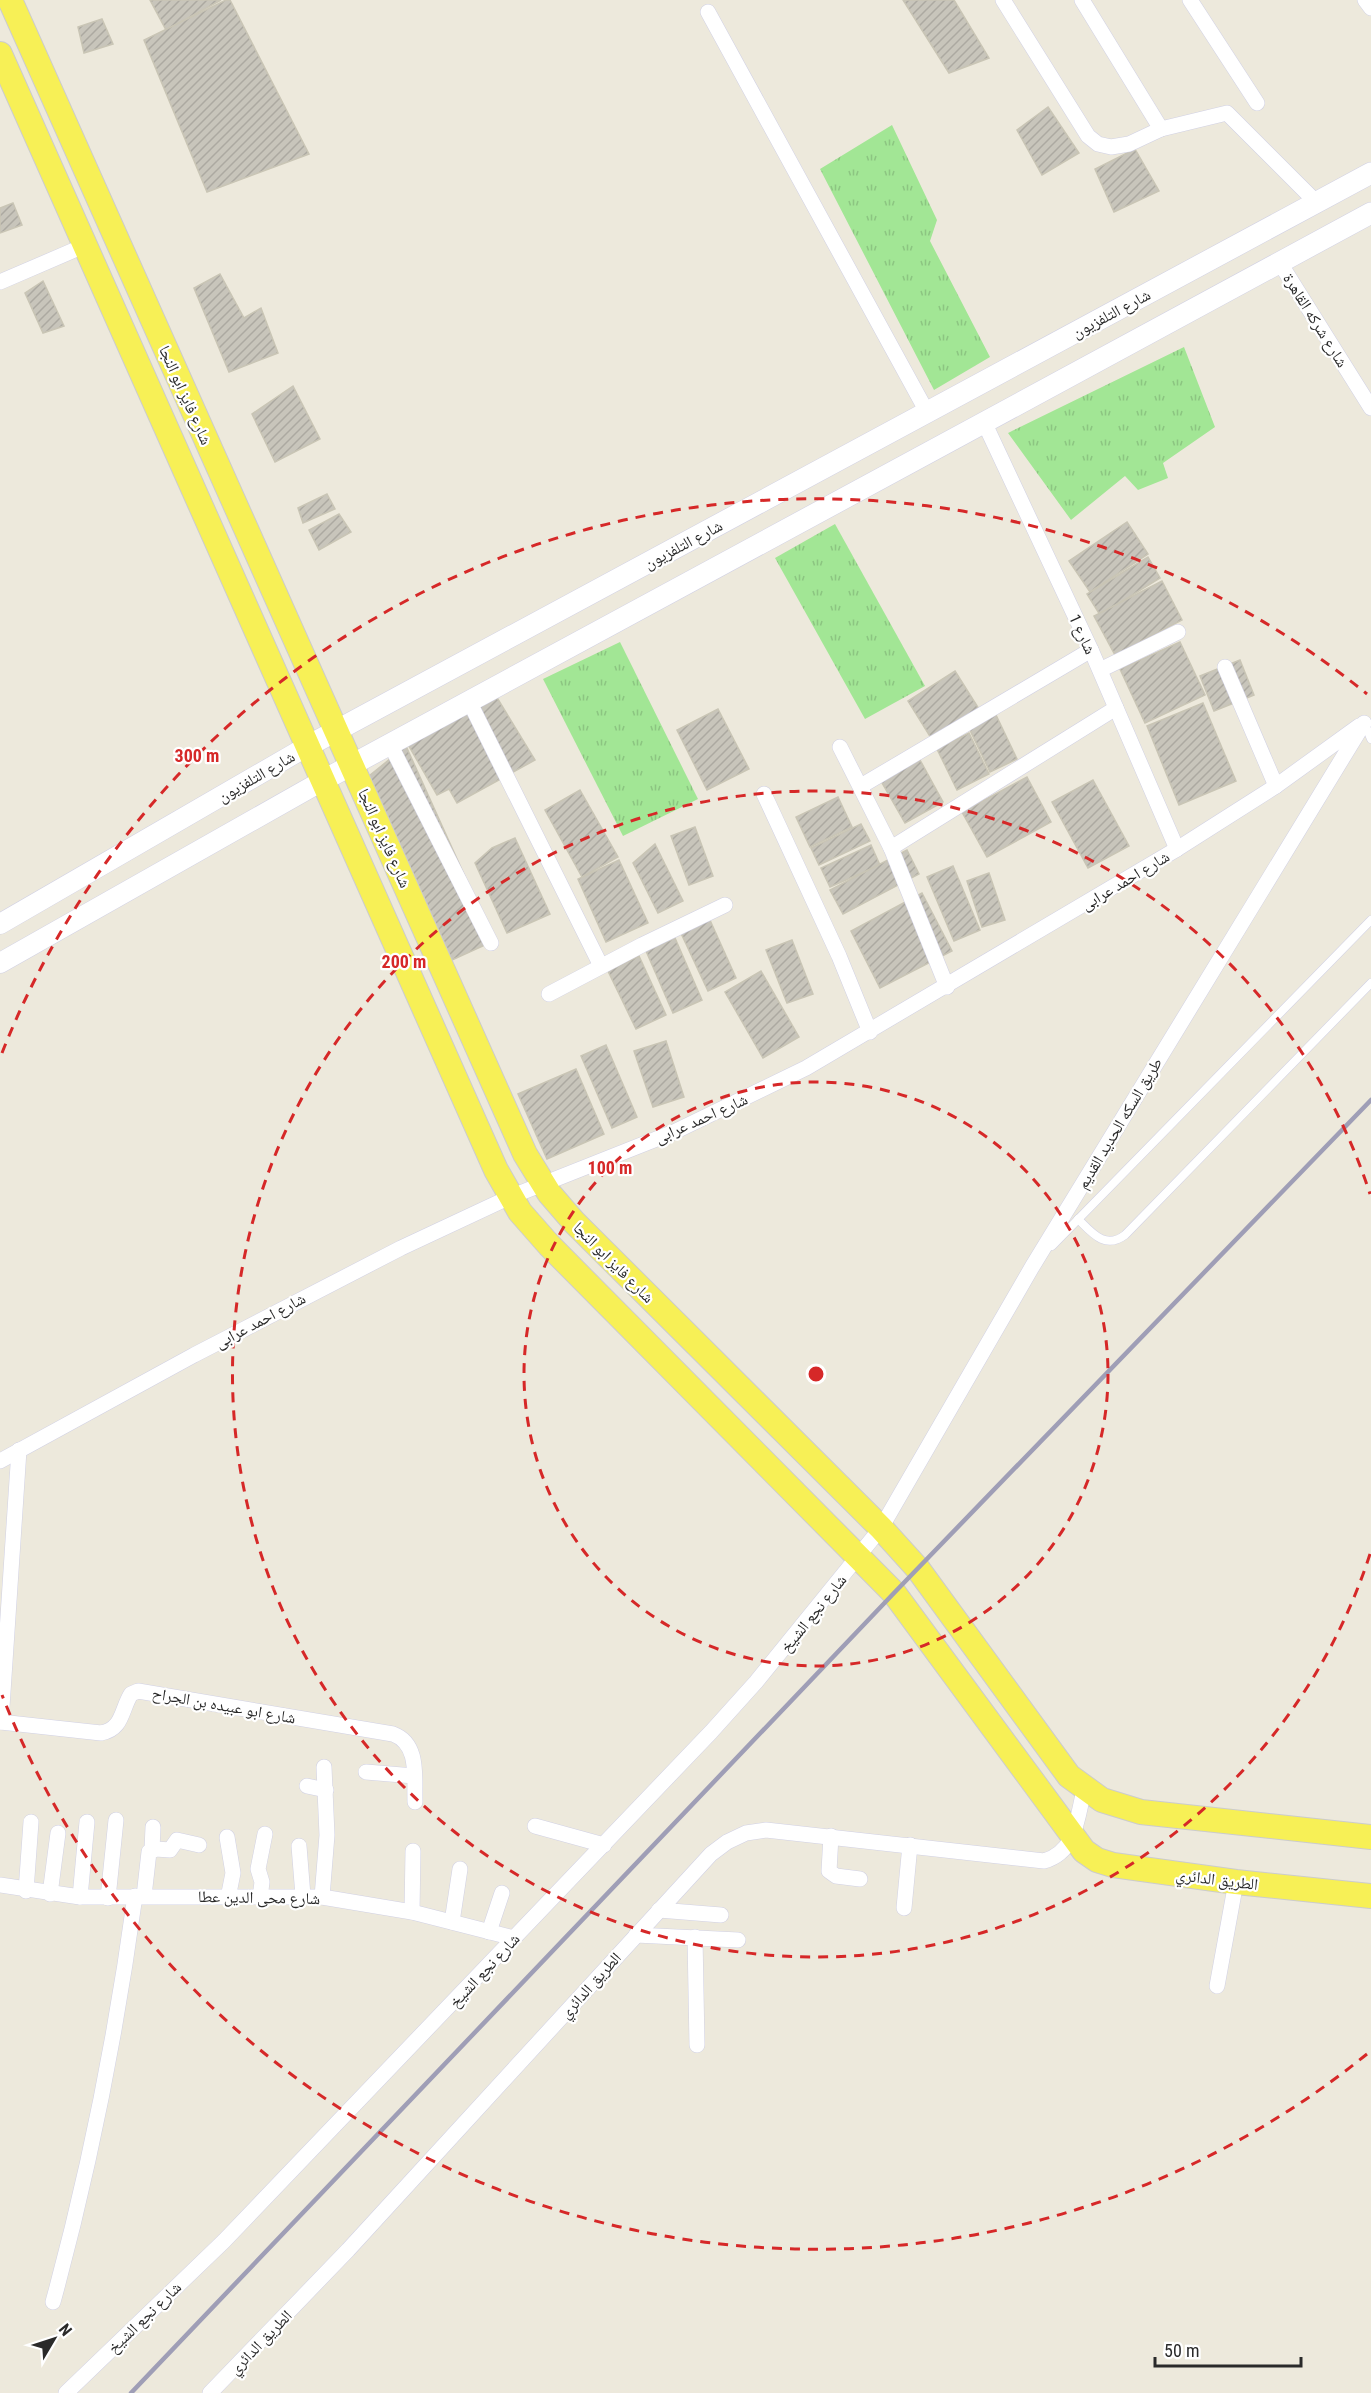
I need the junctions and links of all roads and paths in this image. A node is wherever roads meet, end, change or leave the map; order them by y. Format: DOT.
graph roads {
  1 [pos="10,0"];
  2 [pos="1003,0"];
  3 [pos="1082,0"];
  4 [pos="1190,0"];
  5 [pos="1365,0"];
  6 [pos="1371,8"];
  7 [pos="708,12"];
  8 [pos="0,54"];
  9 [pos="1257,103"];
  10 [pos="1161,129"];
  11 [pos="1371,173"];
  12 [pos="1317,203"];
  13 [pos="1371,213"];
  14 [pos="86,245"];
  15 [pos="1280,263"];
  16 [pos="0,282"];
  17 [pos="1371,408"];
  18 [pos="927,412"];
  19 [pos="984,422"];
  20 [pos="1178,632"];
  21 [pos="1091,650"];
  22 [pos="1225,668"];
  23 [pos="1100,670"];
  24 [pos="469,701"];
  25 [pos="1116,708"];
  26 [pos="1368,720"];
  27 [pos="338,730"];
  28 [pos="1371,739"];
  29 [pos="390,744"];
  30 [pos="306,747"];
  31 [pos="840,747"];
  32 [pos="353,764"];
  33 [pos="322,781"];
  34 [pos="861,786"];
  35 [pos="1276,786"];
  36 [pos="764,794"];
  37 [pos="891,848"];
  38 [pos="1177,849"];
  39 [pos="725,905"];
  40 [pos="1371,920"];
  41 [pos="0,924"];
  42 [pos="491,943"];
  43 [pos="0,963"];
  44 [pos="601,966"];
  45 [pos="1371,983"];
  46 [pos="947,987"];
  47 [pos="549,994"];
  48 [pos="870,1032"];
  49 [pos="544,1186"];
  50 [pos="510,1197"];
  51 [pos="1078,1219"];
  52 [pos="1032,1267"];
  53 [pos="19,1450"];
  54 [pos="0,1461"];
  55 [pos="881,1528"];
  56 [pos="859,1557"];
  57 [pos="894,1593"];
  58 [pos="0,1722"];
  59 [pos="324,1767"];
  60 [pos="366,1772"];
  61 [pos="414,1776"];
  62 [pos="307,1786"];
  63 [pos="326,1790"];
  64 [pos="1084,1790"];
  65 [pos="415,1802"];
  66 [pos="116,1820"];
  67 [pos="31,1822"];
  68 [pos="87,1822"];
  69 [pos="535,1826"];
  70 [pos="153,1827"];
  71 [pos="58,1833"];
  72 [pos="265,1834"];
  73 [pos="831,1836"];
  74 [pos="227,1837"];
  75 [pos="1371,1837"];
  76 [pos="1072,1838"];
  77 [pos="199,1845"];
  78 [pos="604,1845"];
  79 [pos="910,1845"];
  80 [pos="300,1846"];
  81 [pos="152,1850"];
  82 [pos="413,1851"];
  83 [pos="460,1869"];
  84 [pos="860,1879"];
  85 [pos="1236,1882"];
  86 [pos="0,1885"];
  87 [pos="26,1891"];
  88 [pos="502,1893"];
  89 [pos="50,1894"];
  90 [pos="140,1896"];
  91 [pos="303,1896"];
  92 [pos="1371,1896"];
  93 [pos="322,1897"];
  94 [pos="80,1898"];
  95 [pos="108,1898"];
  96 [pos="228,1898"];
  97 [pos="260,1898"];
  98 [pos="904,1908"];
  99 [pos="659,1910"];
  100 [pos="412,1912"];
  101 [pos="721,1915"];
  102 [pos="452,1923"];
  103 [pos="489,1932"];
  104 [pos="636,1935"];
  105 [pos="696,1937"];
  106 [pos="514,1938"];
  107 [pos="738,1940"];
  108 [pos="1217,1986"];
  109 [pos="697,2045"];
  110 [pos="53,2302"];
  111 [pos="66,2393"];
  112 [pos="210,2393"];
  1 -- 27 [label="main road, شارع فايز ابو النجا"];
  2 -- 10 [label="street"];
  3 -- 10 [label="street"];
  4 -- 9 [label="street"];
  5 -- 6 [label="street"];
  7 -- 18 [label="street"];
  8 -- 14 [label="main road, شارع فايز ابو النجا"];
  10 -- 12 [label="street"];
  11 -- 12 [label="main road, شارع التلفزيون"];
  12 -- 18 [label="main road, شارع التلفزيون"];
  13 -- 15 [label="main road"];
  14 -- 16 [label="street"];
  14 -- 30 [label="main road, شارع فايز ابو النجا"];
  15 -- 17 [label="street, شارع شركه القاهرة"];
  15 -- 19 [label="main road"];
  18 -- 27 [label="main road, شارع التلفزيون"];
  19 -- 21 [label="street, شارع 1"];
  19 -- 24 [label="main road"];
  20 -- 23 [label="street"];
  21 -- 23 [label="street, شارع 1"];
  21 -- 34 [label="street"];
  22 -- 35 [label="street"];
  23 -- 25 [label="street, شارع 1"];
  24 -- 29 [label="main road"];
  24 -- 44 [label="street"];
  25 -- 37 [label="street"];
  25 -- 38 [label="street, شارع 1"];
  26 -- 28 [label="lane"];
  26 -- 35 [label="street, شارع احمد عرابى"];
  26 -- 52 [label="street, طريق السكه الحديد القديم"];
  27 -- 30 [label="main road, شارع التلفزيون"];
  27 -- 32 [label="main road, شارع فايز ابو النجا"];
  29 -- 32 [label="main road"];
  29 -- 42 [label="street"];
  30 -- 33 [label="main road, شارع فايز ابو النجا"];
  30 -- 41 [label="street, شارع التلفزيون"];
  31 -- 34 [label="street"];
  32 -- 33 [label="main road"];
  32 -- 49 [label="main road, شارع فايز ابو النجا"];
  33 -- 43 [label="street"];
  33 -- 50 [label="main road, شارع فايز ابو النجا"];
  34 -- 37 [label="street"];
  35 -- 38 [label="street, شارع احمد عرابى"];
  36 -- 48 [label="street"];
  37 -- 46 [label="street"];
  38 -- 46 [label="street, شارع احمد عرابى"];
  39 -- 44 [label="street"];
  40 -- 51 [label="lane"];
  44 -- 47 [label="street"];
  45 -- 51 [label="lane"];
  46 -- 48 [label="street, شارع احمد عرابى"];
  48 -- 49 [label="street, شارع احمد عرابى"];
  49 -- 50 [label="street, شارع احمد عرابى"];
  49 -- 55 [label="main road, شارع فايز ابو النجا"];
  50 -- 53 [label="street, شارع احمد عرابى"];
  50 -- 56 [label="main road, شارع فايز ابو النجا"];
  51 -- 52 [label="lane"];
  52 -- 55 [label="street, طريق السكه الحديد القديم"];
  53 -- 54 [label="street, شارع احمد عرابى"];
  53 -- 58 [label="street"];
  55 -- 56 [label="street, شارع نجع الشيخ"];
  55 -- 64 [label="main road, شارع فايز ابو النجا"];
  56 -- 57 [label="main road, شارع فايز ابو النجا"];
  56 -- 78 [label="street, شارع نجع الشيخ"];
  57 -- 76 [label="main road, الطريق الدائري"];
  58 -- 61 [label="street, شارع ابو عبيده بن الجراح"];
  59 -- 63 [label="street"];
  60 -- 61 [label="street"];
  61 -- 65 [label="street, شارع ابو عبيده بن الجراح"];
  62 -- 63 [label="street"];
  63 -- 93 [label="street"];
  64 -- 75 [label="main road"];
  64 -- 76 [label="street"];
  66 -- 95 [label="street"];
  67 -- 87 [label="street"];
  68 -- 94 [label="street"];
  69 -- 78 [label="street"];
  70 -- 81 [label="street"];
  71 -- 89 [label="street"];
  72 -- 97 [label="street"];
  73 -- 79 [label="street, الطريق الدائري"];
  73 -- 84 [label="street"];
  73 -- 99 [label="street, الطريق الدائري"];
  74 -- 96 [label="street"];
  76 -- 79 [label="street, الطريق الدائري"];
  76 -- 85 [label="main road, الطريق الدائري"];
  77 -- 81 [label="street"];
  78 -- 106 [label="street, شارع نجع الشيخ"];
  79 -- 98 [label="street"];
  80 -- 91 [label="street"];
  81 -- 90 [label="street"];
  82 -- 100 [label="street"];
  83 -- 102 [label="street"];
  85 -- 92 [label="main road, الطريق الدائري"];
  85 -- 108 [label="street"];
  86 -- 87 [label="street, شارع محى الدين عطا"];
  87 -- 89 [label="street, شارع محى الدين عطا"];
  88 -- 103 [label="street"];
  89 -- 94 [label="street, شارع محى الدين عطا"];
  90 -- 95 [label="street, شارع محى الدين عطا"];
  90 -- 96 [label="street, شارع محى الدين عطا"];
  90 -- 110 [label="street"];
  91 -- 93 [label="street, شارع محى الدين عطا"];
  91 -- 97 [label="street, شارع محى الدين عطا"];
  93 -- 100 [label="street, شارع محى الدين عطا"];
  94 -- 95 [label="street, شارع محى الدين عطا"];
  96 -- 97 [label="street, شارع محى الدين عطا"];
  99 -- 101 [label="street"];
  99 -- 104 [label="street, الطريق الدائري"];
  100 -- 102 [label="street, شارع محى الدين عطا"];
  102 -- 103 [label="street, شارع محى الدين عطا"];
  103 -- 106 [label="street, شارع محى الدين عطا"];
  104 -- 105 [label="street"];
  104 -- 112 [label="street, الطريق الدائري"];
  105 -- 107 [label="street"];
  105 -- 109 [label="street"];
  106 -- 111 [label="street, شارع نجع الشيخ"];
}
